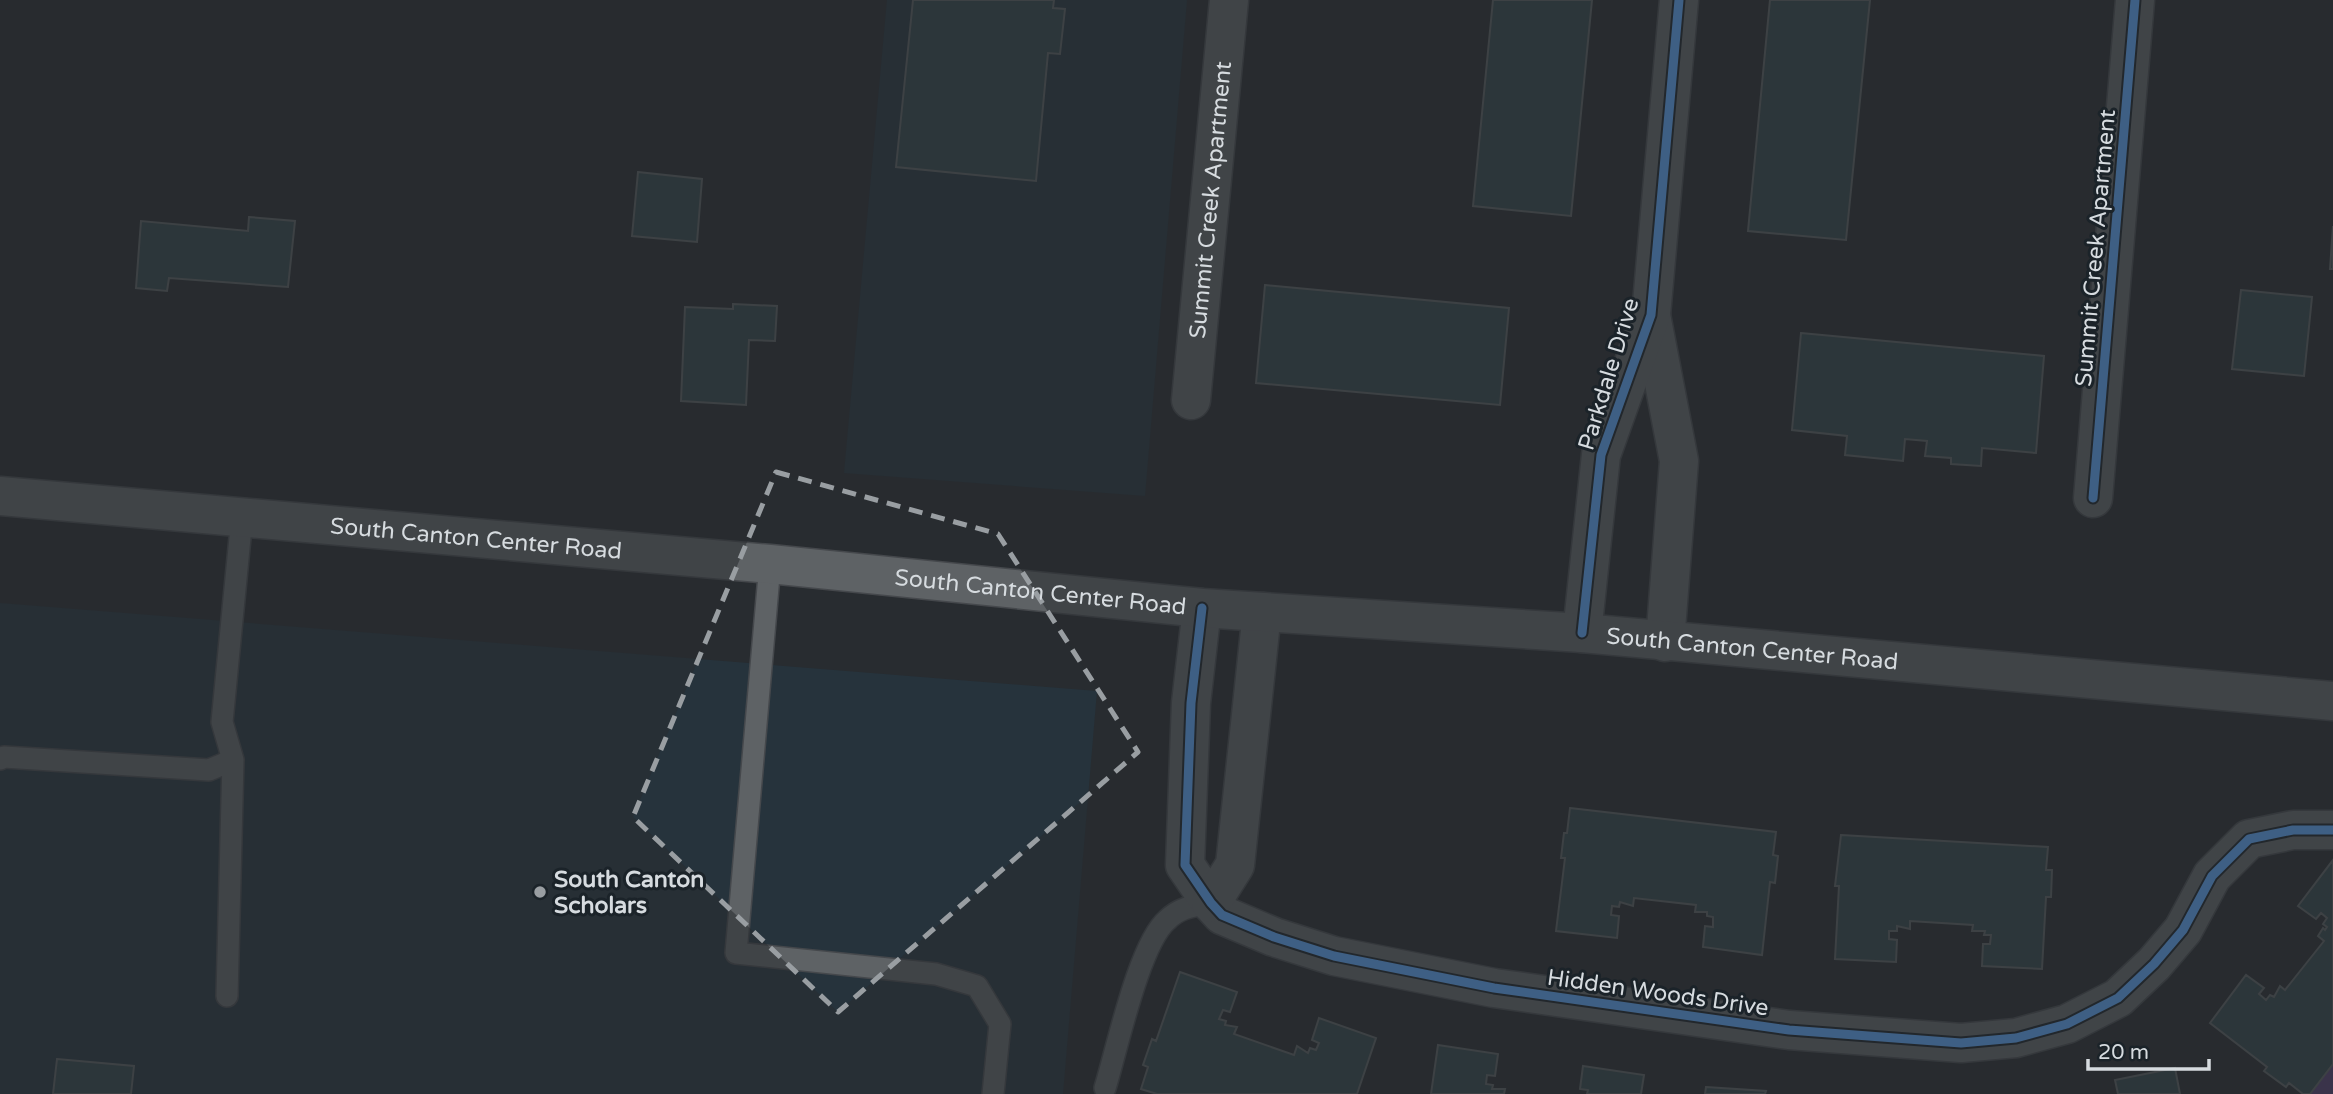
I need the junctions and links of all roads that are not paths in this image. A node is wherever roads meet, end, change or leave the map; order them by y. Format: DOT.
graph roads {
  1 [pos="1229,0"];
  2 [pos="1679,0"];
  3 [pos="2135,0"];
  4 [pos="1651,316"];
  5 [pos="1191,400"];
  6 [pos="0,496"];
  7 [pos="2093,498"];
  8 [pos="242,517"];
  9 [pos="770,564"];
  10 [pos="1202,608"];
  11 [pos="1262,612"];
  12 [pos="1582,633"];
  13 [pos="1665,642"];
  14 [pos="2333,701"];
  15 [pos="0,760"];
  16 [pos="233,760"];
  17 [pos="2333,830"];
  18 [pos="1212,903"];
  19 [pos="227,996"];
  20 [pos="1105,1088"];
  21 [pos="993,1094"];
  1 -- 5 [label="street, Summit Creek Apartment"];
  2 -- 4 [label="street, Parkdale Drive"];
  3 -- 7 [label="street, Summit Creek Apartment"];
  4 -- 12 [label="street, Parkdale Drive"];
  4 -- 13 [label="street, Parkdale Drive"];
  6 -- 8 [label="street, South Canton Center Road"];
  8 -- 9 [label="street, South Canton Center Road"];
  8 -- 16 [label="lane"];
  9 -- 10 [label="street, South Canton Center Road"];
  9 -- 21 [label="lane"];
  10 -- 11 [label="street, South Canton Center Road"];
  10 -- 18 [label="street, Hidden Woods Drive"];
  11 -- 12 [label="street, South Canton Center Road"];
  11 -- 18 [label="street"];
  12 -- 13 [label="street, South Canton Center Road"];
  13 -- 14 [label="street, South Canton Center Road"];
  15 -- 16 [label="lane"];
  16 -- 19 [label="lane"];
  17 -- 18 [label="street, Hidden Woods Drive"];
  18 -- 20 [label="lane"];
}
